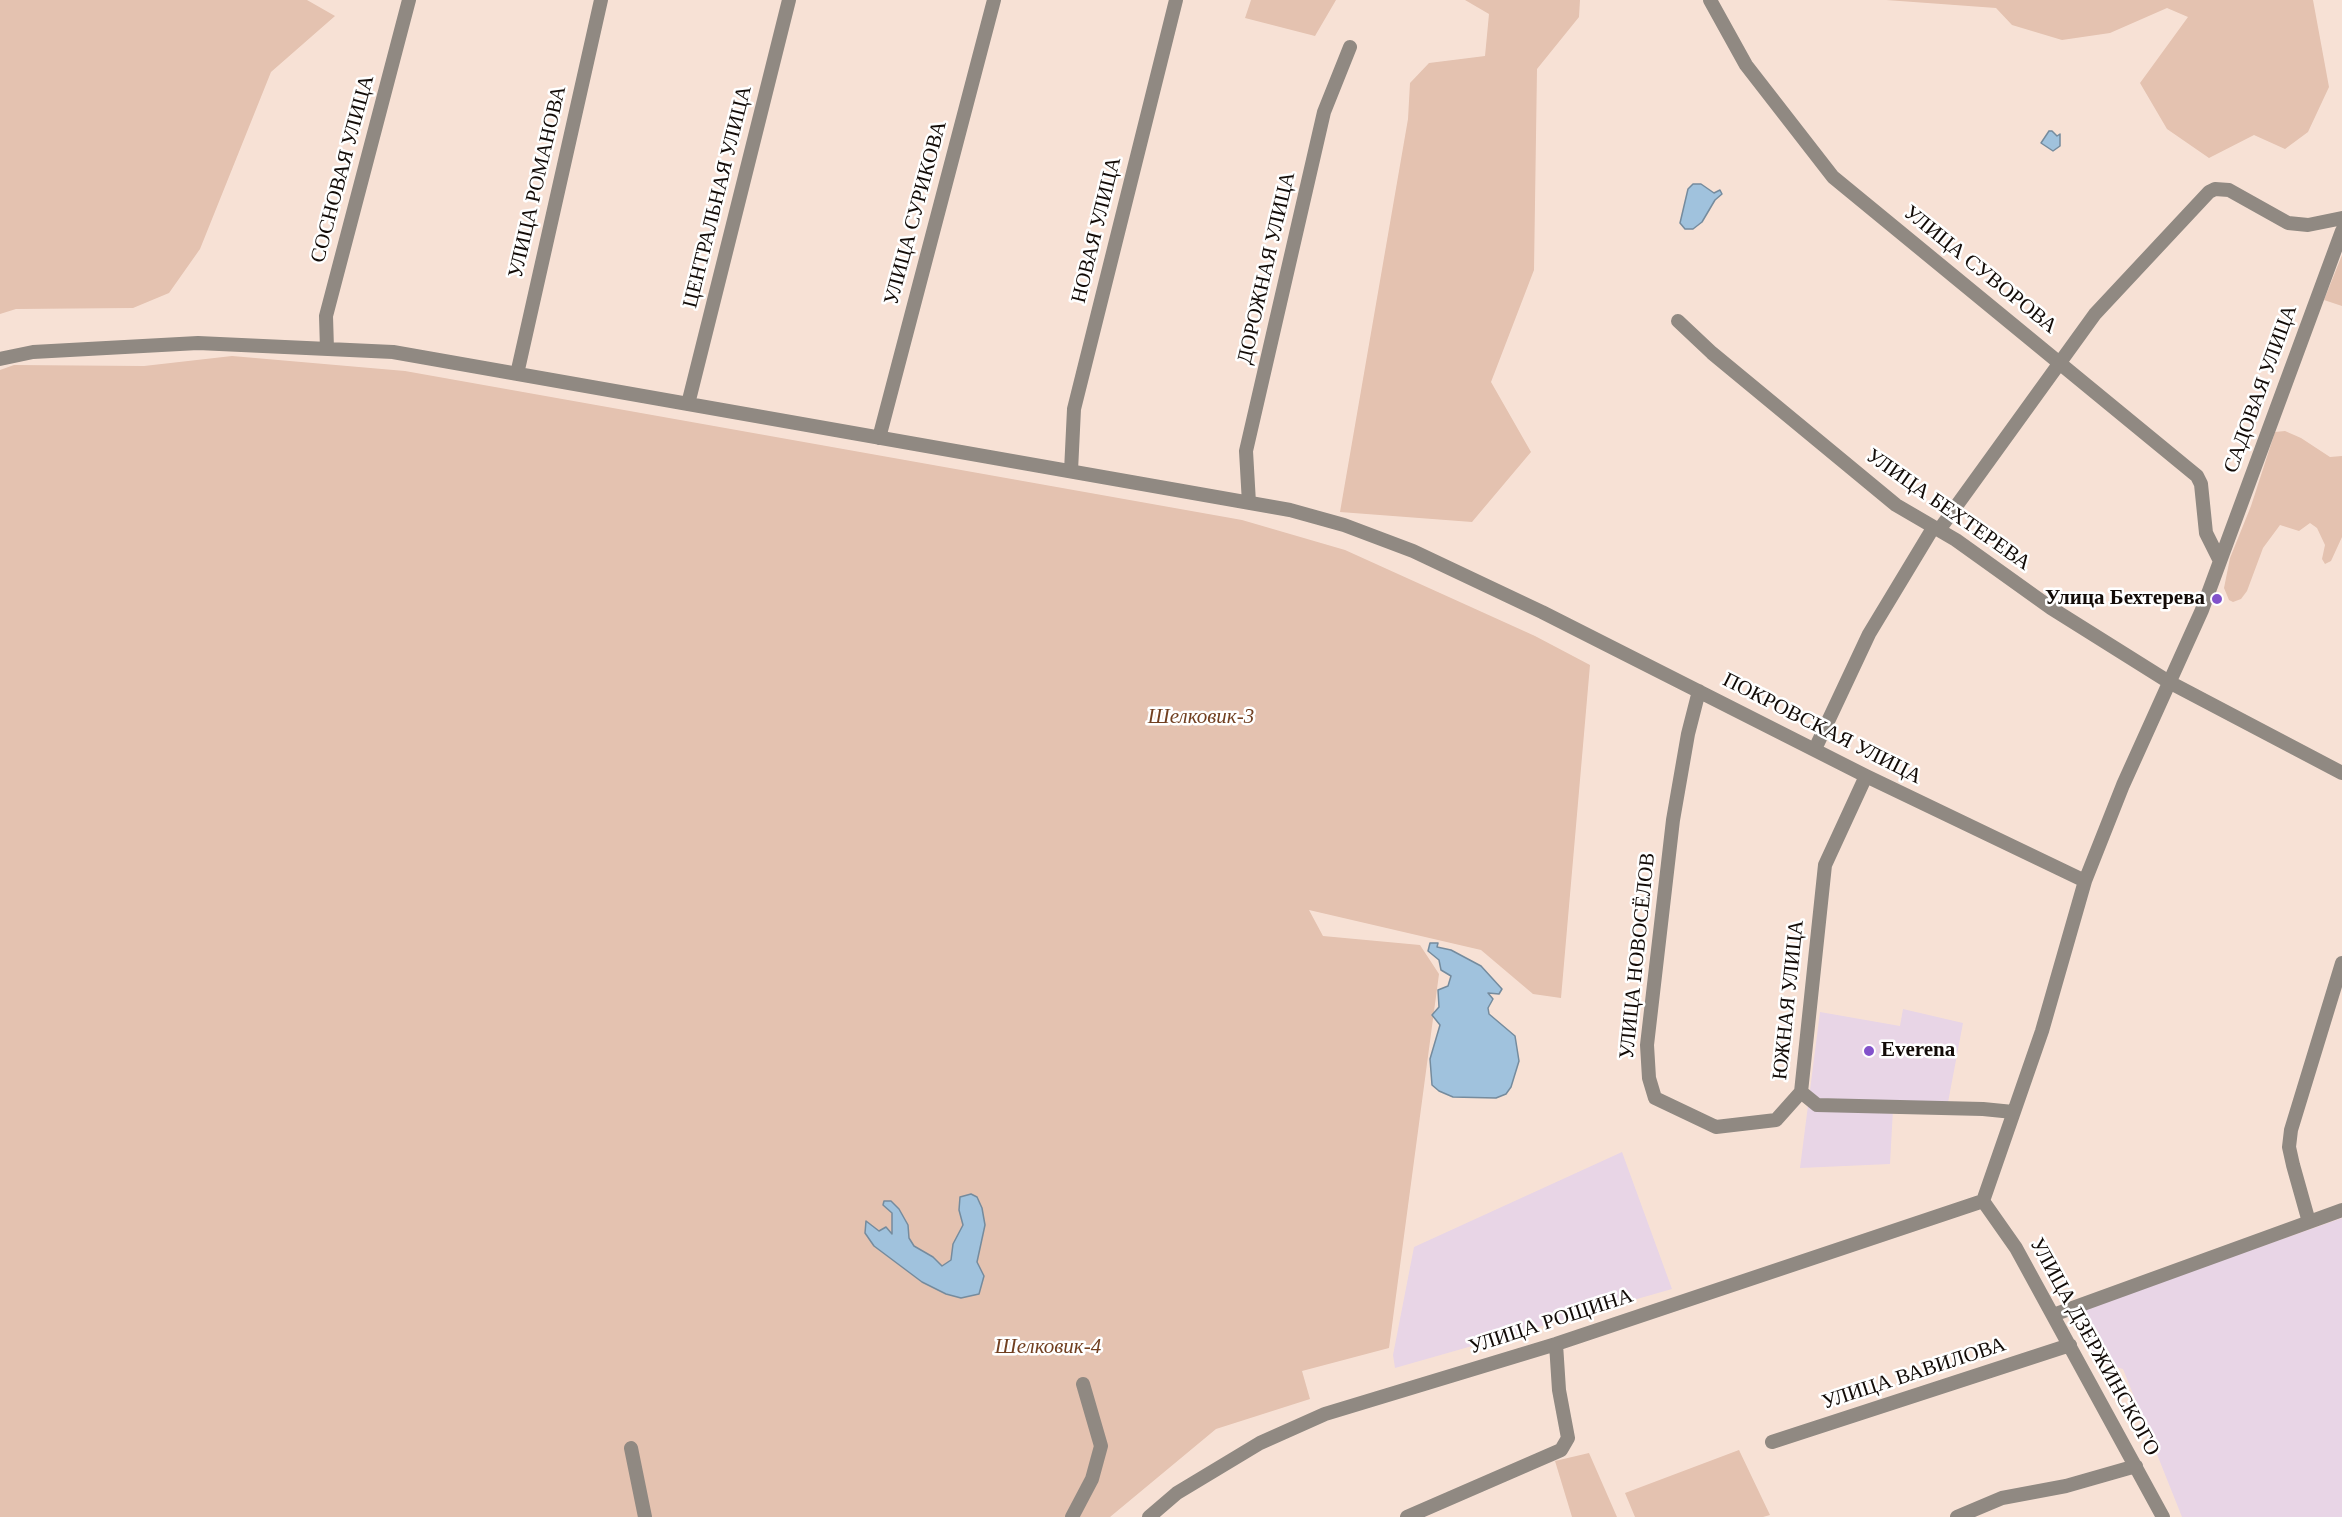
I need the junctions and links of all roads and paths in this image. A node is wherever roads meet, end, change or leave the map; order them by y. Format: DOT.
graph roads {
  1 [pos="409,0"];
  2 [pos="601,0"];
  3 [pos="789,0"];
  4 [pos="994,0"];
  5 [pos="1176,0"];
  6 [pos="1710,0"];
  7 [pos="1350,47"];
  8 [pos="2342,218"];
  9 [pos="2342,231"];
  10 [pos="1678,321"];
  11 [pos="327,349"];
  12 [pos="0,358"];
  13 [pos="2060,362"];
  14 [pos="517,374"];
  15 [pos="688,404"];
  16 [pos="879,438"];
  17 [pos="1071,471"];
  18 [pos="1249,503"];
  19 [pos="1936,529"];
  20 [pos="2220,561"];
  21 [pos="2169,682"];
  22 [pos="1699,691"];
  23 [pos="1815,749"];
  24 [pos="2342,773"];
  25 [pos="1866,776"];
  26 [pos="2085,880"];
  27 [pos="2342,963"];
  28 [pos="1801,1092"];
  29 [pos="2013,1112"];
  30 [pos="1983,1201"];
  31 [pos="2342,1210"];
  32 [pos="2309,1222"];
  33 [pos="2053,1315"];
  34 [pos="1556,1344"];
  35 [pos="2070,1345"];
  36 [pos="1083,1384"];
  37 [pos="1772,1442"];
  38 [pos="631,1448"];
  39 [pos="2136,1466"];
  40 [pos="645,1517"];
  41 [pos="1072,1517"];
  42 [pos="1149,1517"];
  43 [pos="1407,1517"];
  44 [pos="1957,1517"];
  45 [pos="2163,1517"];
  1 -- 11 [label="street, СОСНОВАЯ УЛИЦА"];
  2 -- 14 [label="street, УЛИЦА РОМАНОВА"];
  3 -- 15 [label="street, ЦЕНТРАЛЬНАЯ УЛИЦА"];
  4 -- 16 [label="street, УЛИЦА СУРИКОВА"];
  5 -- 17 [label="street, НОВАЯ УЛИЦА"];
  6 -- 13 [label="street, УЛИЦА СУВОРОВА"];
  7 -- 18 [label="street, ДОРОЖНАЯ УЛИЦА"];
  8 -- 13 [label="street"];
  9 -- 20 [label="street, САДОВАЯ УЛИЦА"];
  10 -- 19 [label="street, УЛИЦА БЕХТЕРЕВА"];
  11 -- 12 [label="street, ПОКРОВСКАЯ УЛИЦА"];
  11 -- 14 [label="street, ПОКРОВСКАЯ УЛИЦА"];
  13 -- 19 [label="street"];
  13 -- 20 [label="street, УЛИЦА СУВОРОВА"];
  14 -- 15 [label="street, ПОКРОВСКАЯ УЛИЦА"];
  15 -- 16 [label="street, ПОКРОВСКАЯ УЛИЦА"];
  16 -- 17 [label="street, ПОКРОВСКАЯ УЛИЦА"];
  17 -- 18 [label="street, ПОКРОВСКАЯ УЛИЦА"];
  18 -- 22 [label="street, ПОКРОВСКАЯ УЛИЦА"];
  19 -- 21 [label="street, УЛИЦА БЕХТЕРЕВА"];
  19 -- 23 [label="street"];
  20 -- 21 [label="street, САДОВАЯ УЛИЦА"];
  21 -- 24 [label="street, УЛИЦА БЕХТЕРЕВА"];
  21 -- 26 [label="street, САДОВАЯ УЛИЦА"];
  22 -- 23 [label="street, ПОКРОВСКАЯ УЛИЦА"];
  22 -- 28 [label="street, УЛИЦА НОВОСЁЛОВ"];
  23 -- 25 [label="street, ПОКРОВСКАЯ УЛИЦА"];
  25 -- 26 [label="street, ПОКРОВСКАЯ УЛИЦА"];
  25 -- 28 [label="street, ЮЖНАЯ УЛИЦА"];
  26 -- 29 [label="street, САДОВАЯ УЛИЦА"];
  27 -- 32 [label="street"];
  28 -- 29 [label="street, ЮЖНАЯ УЛИЦА"];
  29 -- 30 [label="street, САДОВАЯ УЛИЦА"];
  30 -- 33 [label="street, УЛИЦА ДЗЕРЖИНСКОГО"];
  30 -- 34 [label="street, УЛИЦА РОЩИНА"];
  31 -- 32 [label="street"];
  32 -- 33 [label="street"];
  33 -- 35 [label="street, УЛИЦА ДЗЕРЖИНСКОГО"];
  34 -- 42 [label="street, УЛИЦА РОЩИНА"];
  34 -- 43 [label="street"];
  35 -- 37 [label="street, УЛИЦА ВАВИЛОВА"];
  35 -- 39 [label="street, УЛИЦА ДЗЕРЖИНСКОГО"];
  36 -- 41 [label="street"];
  38 -- 40 [label="street"];
  39 -- 44 [label="street"];
  39 -- 45 [label="street, УЛИЦА ДЗЕРЖИНСКОГО"];
}
